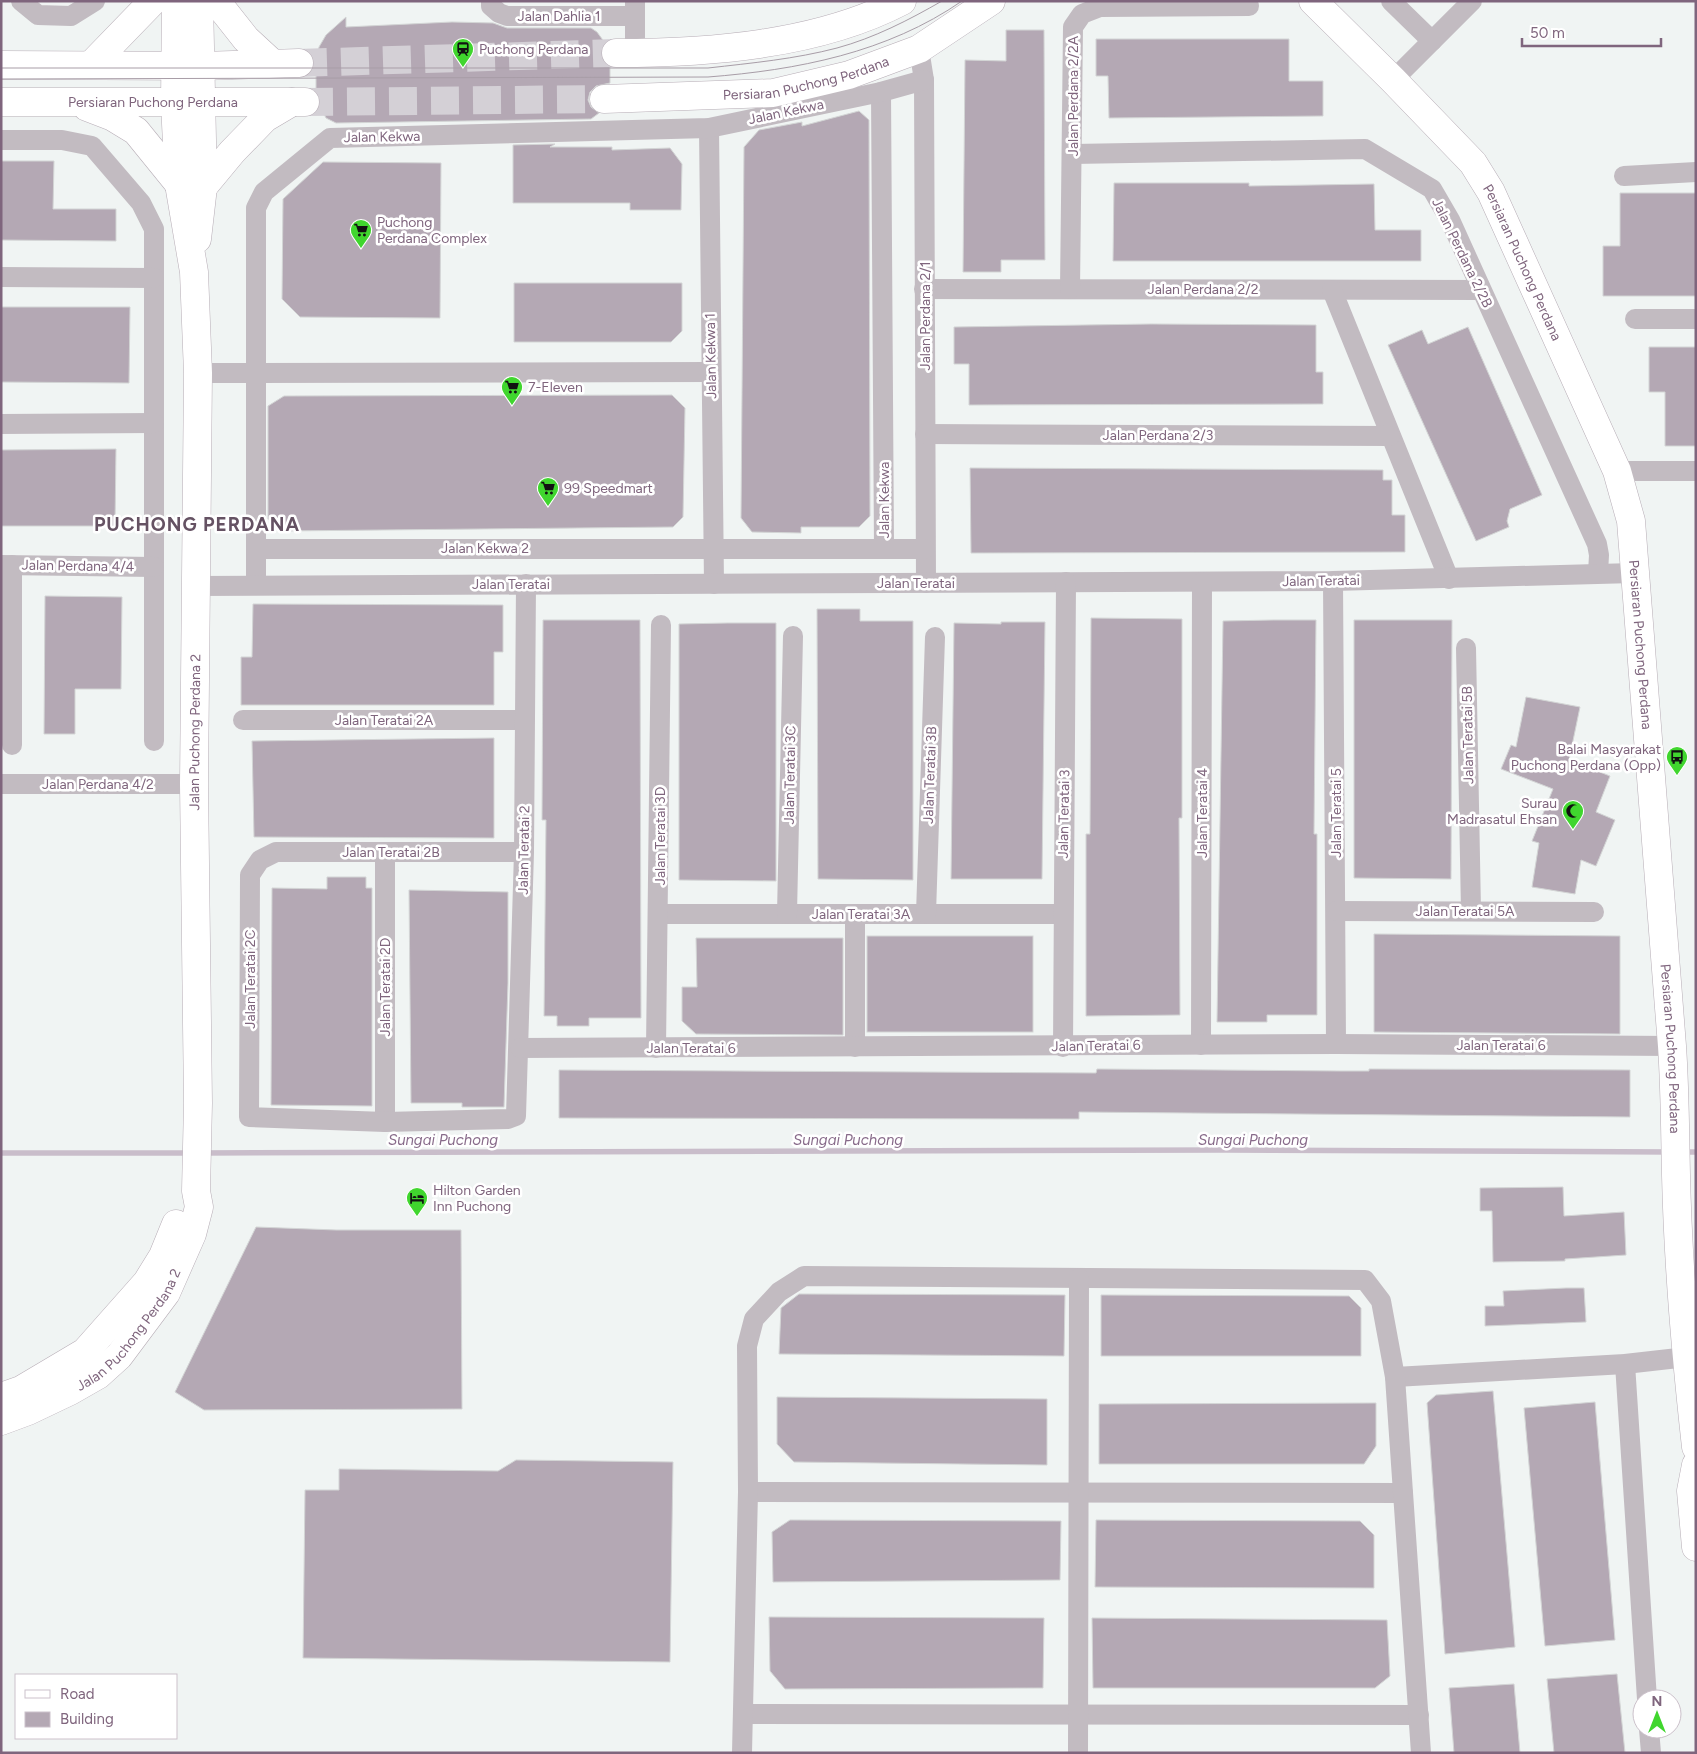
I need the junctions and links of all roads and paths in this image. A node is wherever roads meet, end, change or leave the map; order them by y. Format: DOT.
graph roads {
  1 [pos="21,1"];
  2 [pos="95,1"];
  3 [pos="153,1"];
  4 [pos="176,1"];
  5 [pos="199,1"];
  6 [pos="216,1"];
  7 [pos="492,1"];
  8 [pos="902,1"];
  9 [pos="991,1"];
  10 [pos="1313,1"];
  11 [pos="1391,1"];
  12 [pos="1472,1"];
  13 [pos="1249,6"];
  14 [pos="635,9"];
  15 [pos="1432,42"];
  16 [pos="919,49"];
  17 [pos="626,53"];
  18 [pos="272,63"];
  19 [pos="299,63"];
  20 [pos="1,65"];
  21 [pos="91,65"];
  22 [pos="189,66"];
  23 [pos="924,80"];
  24 [pos="1393,80"];
  25 [pos="881,92"];
  26 [pos="604,98"];
  27 [pos="1,102"];
  28 [pos="76,102"];
  29 [pos="175,102"];
  30 [pos="202,103"];
  31 [pos="709,128"];
  32 [pos="1,140"];
  33 [pos="1073,154"];
  34 [pos="1696,172"];
  35 [pos="1624,176"];
  36 [pos="191,186"];
  37 [pos="1,277"];
  38 [pos="154,278"];
  39 [pos="924,289"];
  40 [pos="1070,289"];
  41 [pos="1332,290"];
  42 [pos="1481,290"];
  43 [pos="1635,319"];
  44 [pos="1696,319"];
  45 [pos="711,372"];
  46 [pos="198,373"];
  47 [pos="256,373"];
  48 [pos="154,423"];
  49 [pos="1,424"];
  50 [pos="925,434"];
  51 [pos="1390,436"];
  52 [pos="1617,471"];
  53 [pos="1696,471"];
  54 [pos="713,547"];
  55 [pos="256,548"];
  56 [pos="884,548"];
  57 [pos="925,548"];
  58 [pos="7,565"];
  59 [pos="154,567"];
  60 [pos="1598,573"];
  61 [pos="1634,573"];
  62 [pos="1449,579"];
  63 [pos="1333,581"];
  64 [pos="1066,582"];
  65 [pos="1202,582"];
  66 [pos="926,583"];
  67 [pos="526,584"];
  68 [pos="714,584"];
  69 [pos="256,585"];
  70 [pos="197,586"];
  71 [pos="661,625"];
  72 [pos="793,636"];
  73 [pos="935,637"];
  74 [pos="1466,648"];
  75 [pos="243,720"];
  76 [pos="524,720"];
  77 [pos="154,742"];
  78 [pos="12,744"];
  79 [pos="1,784"];
  80 [pos="194,784"];
  81 [pos="385,852"];
  82 [pos="524,852"];
  83 [pos="260,860"];
  84 [pos="1336,910"];
  85 [pos="1471,911"];
  86 [pos="1594,912"];
  87 [pos="659,914"];
  88 [pos="787,914"];
  89 [pos="855,914"];
  90 [pos="926,914"];
  91 [pos="1063,914"];
  92 [pos="1336,1044"];
  93 [pos="1201,1045"];
  94 [pos="1672,1046"];
  95 [pos="855,1047"];
  96 [pos="1063,1047"];
  97 [pos="520,1048"];
  98 [pos="656,1048"];
  99 [pos="385,1122"];
  100 [pos="196,1181"];
  101 [pos="1689,1269"];
  102 [pos="1079,1278"];
  103 [pos="1688,1358"];
  104 [pos="1624,1364"];
  105 [pos="1395,1377"];
  106 [pos="1,1397"];
  107 [pos="1,1421"];
  108 [pos="1696,1447"];
  109 [pos="1694,1482"];
  110 [pos="748,1492"];
  111 [pos="1079,1492"];
  112 [pos="1403,1493"];
  113 [pos="1696,1547"];
  114 [pos="1646,1689"];
  115 [pos="742,1714"];
  116 [pos="1078,1714"];
  117 [pos="1418,1715"];
  118 [pos="1650,1739"];
  119 [pos="742,1753"];
  120 [pos="1078,1753"];
  121 [pos="1421,1753"];
  122 [pos="1651,1753"];
  1 -- 2 [label="street"];
  3 -- 21 [label="street"];
  4 -- 22 [label="street"];
  5 -- 22 [label="street"];
  6 -- 18 [label="street"];
  7 -- 14 [label="street, Jalan Dahlia 1"];
  8 -- 17 [label="street"];
  9 -- 16 [label="street, Persiaran Puchong Perdana"];
  10 -- 24 [label="street, Persiaran Puchong Perdana"];
  11 -- 15 [label="street"];
  12 -- 15 [label="street"];
  13 -- 33 [label="street, Jalan Perdana 2/2A"];
  14 -- 17 [label="street"];
  15 -- 24 [label="street"];
  16 -- 23 [label="street, Jalan Perdana 2/1"];
  16 -- 26 [label="street, Persiaran Puchong Perdana"];
  18 -- 19 [label="street"];
  18 -- 22 [label="street"];
  20 -- 21 [label="street"];
  21 -- 22 [label="street"];
  22 -- 29 [label="street, Jalan Puchong Perdana 2"];
  22 -- 30 [label="street, Jalan Puchong Perdana 2"];
  23 -- 25 [label="street, Jalan Kekwa"];
  23 -- 39 [label="street, Jalan Perdana 2/1"];
  24 -- 52 [label="street, Persiaran Puchong Perdana"];
  25 -- 31 [label="street, Jalan Kekwa"];
  25 -- 56 [label="street, Jalan Kekwa"];
  27 -- 28 [label="street, Persiaran Puchong Perdana"];
  28 -- 29 [label="street, Persiaran Puchong Perdana"];
  28 -- 36 [label="street"];
  29 -- 30 [label="street, Persiaran Puchong Perdana"];
  29 -- 36 [label="street, Jalan Puchong Perdana 2"];
  30 -- 36 [label="street, Jalan Puchong Perdana 2"];
  30 -- 36 [label="street, Persiaran Puchong Perdana"];
  31 -- 45 [label="street, Jalan Kekwa 1"];
  31 -- 47 [label="street, Jalan Kekwa"];
  32 -- 38 [label="street"];
  33 -- 40 [label="street, Jalan Perdana 2/2A"];
  33 -- 42 [label="street, Jalan Perdana 2/2B"];
  34 -- 35 [label="street"];
  36 -- 46 [label="street, Jalan Puchong Perdana 2"];
  37 -- 38 [label="street"];
  38 -- 48 [label="street"];
  39 -- 40 [label="street, Jalan Perdana 2/2"];
  39 -- 50 [label="street, Jalan Perdana 2/1"];
  40 -- 41 [label="street, Jalan Perdana 2/2"];
  41 -- 42 [label="street, Jalan Perdana 2/2"];
  41 -- 51 [label="street"];
  42 -- 60 [label="street, Jalan Perdana 2/2B"];
  43 -- 44 [label="street"];
  45 -- 47 [label="street"];
  45 -- 54 [label="street, Jalan Kekwa 1"];
  46 -- 47 [label="street"];
  46 -- 70 [label="street, Jalan Puchong Perdana 2"];
  47 -- 55 [label="street, Jalan Kekwa"];
  48 -- 49 [label="street"];
  48 -- 59 [label="street"];
  50 -- 51 [label="street, Jalan Perdana 2/3"];
  50 -- 57 [label="street, Jalan Perdana 2/1"];
  51 -- 62 [label="street"];
  52 -- 53 [label="street"];
  52 -- 61 [label="street, Persiaran Puchong Perdana"];
  54 -- 55 [label="street, Jalan Kekwa 2"];
  54 -- 56 [label="street, Jalan Kekwa 2"];
  54 -- 68 [label="street, Jalan Kekwa 1"];
  55 -- 69 [label="street, Jalan Kekwa"];
  56 -- 57 [label="street, Jalan Kekwa 2"];
  57 -- 66 [label="street, Jalan Perdana 2/1"];
  58 -- 59 [label="street, Jalan Perdana 4/4"];
  58 -- 78 [label="street"];
  59 -- 77 [label="street"];
  60 -- 61 [label="street, Jalan Teratai"];
  60 -- 62 [label="street, Jalan Teratai"];
  61 -- 94 [label="street, Persiaran Puchong Perdana"];
  62 -- 63 [label="street, Jalan Teratai"];
  63 -- 65 [label="street, Jalan Teratai"];
  63 -- 84 [label="street, Jalan Teratai 5"];
  64 -- 65 [label="street, Jalan Teratai"];
  64 -- 66 [label="street, Jalan Teratai"];
  64 -- 91 [label="street, Jalan Teratai 3"];
  65 -- 93 [label="street, Jalan Teratai 4"];
  66 -- 68 [label="street, Jalan Teratai"];
  67 -- 68 [label="street, Jalan Teratai"];
  67 -- 69 [label="street, Jalan Teratai"];
  67 -- 76 [label="street, Jalan Teratai 2"];
  69 -- 70 [label="street, Jalan Teratai"];
  70 -- 80 [label="street, Jalan Puchong Perdana 2"];
  71 -- 87 [label="street, Jalan Teratai 3D"];
  72 -- 88 [label="street, Jalan Teratai 3C"];
  73 -- 90 [label="street, Jalan Teratai 3B"];
  74 -- 85 [label="street, Jalan Teratai 5B"];
  75 -- 76 [label="street, Jalan Teratai 2A"];
  76 -- 82 [label="street, Jalan Teratai 2"];
  79 -- 80 [label="street, Jalan Perdana 4/2"];
  80 -- 100 [label="street, Jalan Puchong Perdana 2"];
  81 -- 82 [label="street, Jalan Teratai 2B"];
  81 -- 83 [label="street, Jalan Teratai 2B"];
  81 -- 99 [label="street, Jalan Teratai 2D"];
  82 -- 97 [label="street, Jalan Teratai 2"];
  83 -- 99 [label="street, Jalan Teratai 2C"];
  84 -- 85 [label="street, Jalan Teratai 5A"];
  84 -- 92 [label="street, Jalan Teratai 5"];
  85 -- 86 [label="street, Jalan Teratai 5A"];
  87 -- 88 [label="street, Jalan Teratai 3A"];
  87 -- 98 [label="street, Jalan Teratai 3D"];
  88 -- 89 [label="street, Jalan Teratai 3A"];
  89 -- 90 [label="street, Jalan Teratai 3A"];
  89 -- 95 [label="street"];
  90 -- 91 [label="street, Jalan Teratai 3A"];
  91 -- 96 [label="street, Jalan Teratai 3"];
  92 -- 93 [label="street, Jalan Teratai 6"];
  92 -- 94 [label="street, Jalan Teratai 6"];
  93 -- 96 [label="street, Jalan Teratai 6"];
  94 -- 101 [label="street, Persiaran Puchong Perdana"];
  95 -- 96 [label="street, Jalan Teratai 6"];
  95 -- 98 [label="street, Jalan Teratai 6"];
  97 -- 98 [label="street, Jalan Teratai 6"];
  97 -- 99 [label="street, Jalan Teratai 2"];
  100 -- 106 [label="street, Jalan Puchong Perdana 2"];
  100 -- 107 [label="street, Jalan Puchong Perdana 2"];
  101 -- 103 [label="street, Persiaran Puchong Perdana"];
  102 -- 105 [label="street"];
  102 -- 110 [label="street"];
  102 -- 111 [label="street"];
  103 -- 104 [label="street"];
  103 -- 108 [label="street, Persiaran Puchong Perdana"];
  104 -- 105 [label="street"];
  104 -- 114 [label="street"];
  105 -- 112 [label="street"];
  109 -- 113 [label="street"];
  110 -- 111 [label="street"];
  110 -- 115 [label="street"];
  111 -- 112 [label="street"];
  111 -- 116 [label="street"];
  112 -- 117 [label="street"];
  115 -- 116 [label="street"];
  115 -- 119 [label="street"];
  116 -- 117 [label="street"];
  116 -- 120 [label="street"];
  117 -- 121 [label="street"];
  118 -- 122 [label="street"];
}
